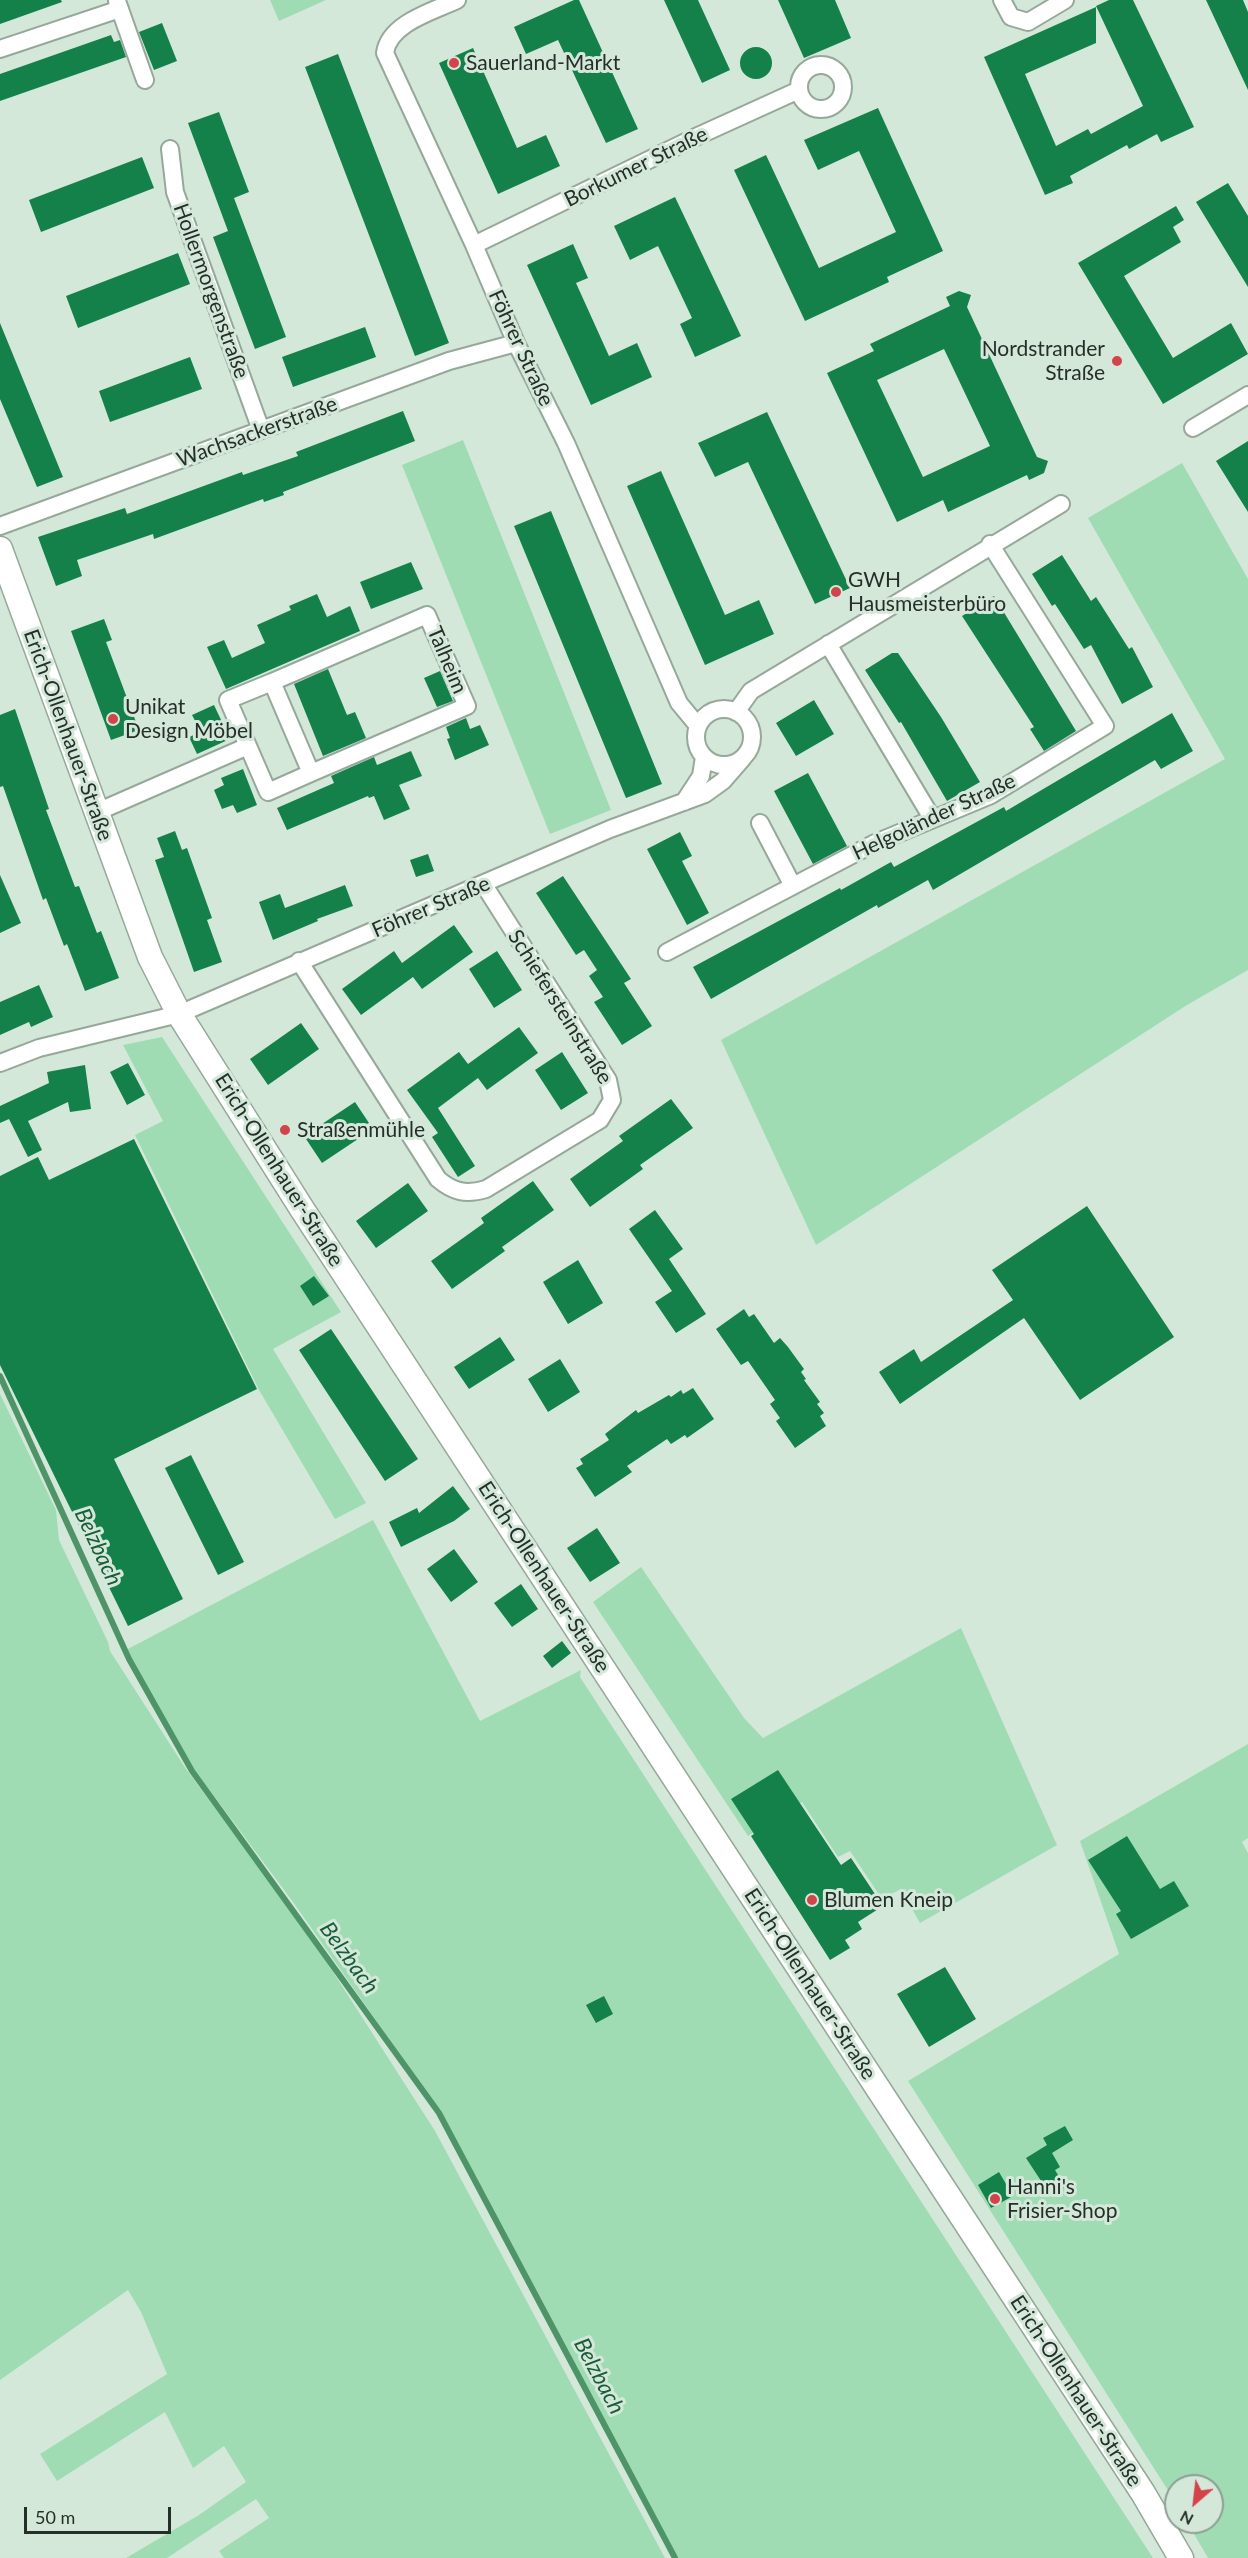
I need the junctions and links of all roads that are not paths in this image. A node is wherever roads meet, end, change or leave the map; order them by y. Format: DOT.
graph roads {
  1 [pos="458,0"];
  2 [pos="1002,0"];
  3 [pos="1065,0"];
  4 [pos="118,5"];
  5 [pos="0,49"];
  6 [pos="145,80"];
  7 [pos="799,90"];
  8 [pos="170,149"];
  9 [pos="474,245"];
  10 [pos="516,344"];
  11 [pos="1248,395"];
  12 [pos="1193,428"];
  13 [pos="261,430"];
  14 [pos="1061,504"];
  15 [pos="0,526"];
  16 [pos="990,544"];
  17 [pos="0,549"];
  18 [pos="828,644"];
  19 [pos="272,682"];
  20 [pos="736,712"];
  21 [pos="698,726"];
  22 [pos="248,746"];
  23 [pos="704,757"];
  24 [pos="743,758"];
  25 [pos="311,773"];
  26 [pos="684,802"];
  27 [pos="97,812"];
  28 [pos="932,818"];
  29 [pos="760,823"];
  30 [pos="484,885"];
  31 [pos="793,886"];
  32 [pos="667,952"];
  33 [pos="299,961"];
  34 [pos="179,1014"];
  35 [pos="0,1063"];
  36 [pos="1181,2558"];
  1 -- 9 [label="street, Föhrer Straße"];
  2 -- 3 [label="street"];
  4 -- 5 [label="street"];
  4 -- 6 [label="street"];
  7 -- 9 [label="street, Borkumer Straße"];
  8 -- 13 [label="street, Hollermorgenstraße"];
  9 -- 10 [label="street, Föhrer Straße"];
  10 -- 13 [label="street, Wachsackerstraße"];
  10 -- 21 [label="street, Föhrer Straße"];
  11 -- 12 [label="street"];
  13 -- 15 [label="street, Wachsackerstraße"];
  14 -- 16 [label="street"];
  16 -- 18 [label="street"];
  16 -- 28 [label="street, Helgoländer Straße"];
  17 -- 27 [label="street, Erich-Ollenhauer-Straße"];
  18 -- 20 [label="street"];
  18 -- 28 [label="street"];
  19 -- 22 [label="street, Talheim"];
  19 -- 25 [label="street"];
  19 -- 25 [label="street, Talheim"];
  20 -- 21 [label="street"];
  20 -- 24 [label="street, Föhrer Straße"];
  21 -- 23 [label="street"];
  22 -- 25 [label="street, Talheim"];
  22 -- 27 [label="street"];
  23 -- 24 [label="street"];
  23 -- 26 [label="street"];
  24 -- 26 [label="street, Föhrer Straße"];
  26 -- 30 [label="street, Föhrer Straße"];
  27 -- 34 [label="street, Erich-Ollenhauer-Straße"];
  28 -- 31 [label="street, Helgoländer Straße"];
  29 -- 31 [label="street"];
  30 -- 33 [label="street, Föhrer Straße"];
  30 -- 33 [label="street, Schiefersteinstraße"];
  31 -- 32 [label="street, Helgoländer Straße"];
  33 -- 34 [label="street, Föhrer Straße"];
  34 -- 35 [label="street, Föhrer Straße"];
  34 -- 36 [label="street, Erich-Ollenhauer-Straße"];
}
